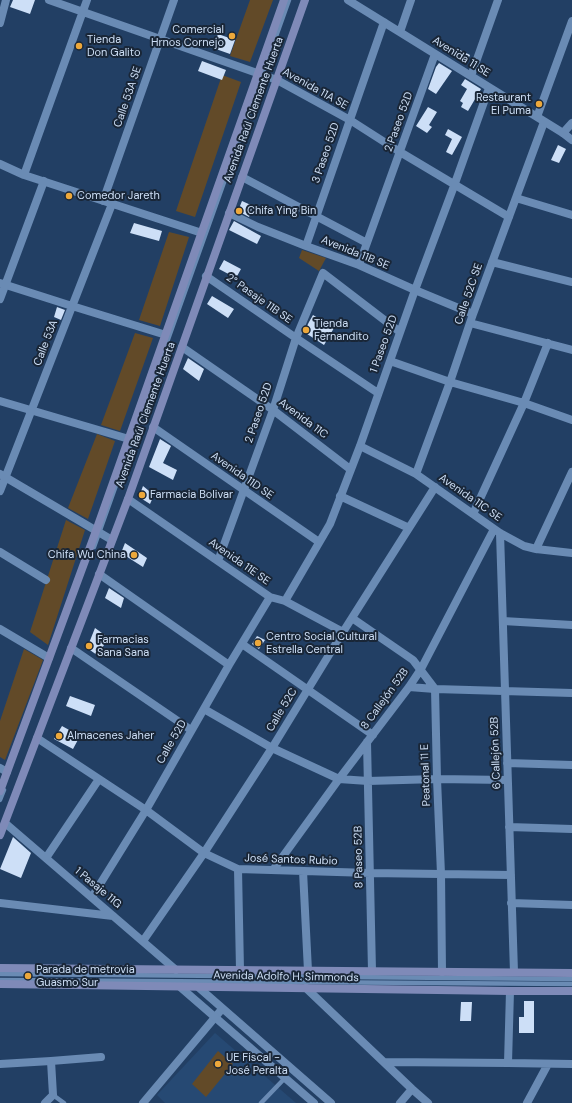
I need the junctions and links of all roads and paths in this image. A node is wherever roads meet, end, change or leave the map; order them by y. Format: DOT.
graph roads {
  1 [pos="6,0"];
  2 [pos="49,0"];
  3 [pos="87,0"];
  4 [pos="174,0"];
  5 [pos="284,0"];
  6 [pos="289,0"];
  7 [pos="305,0"];
  8 [pos="348,0"];
  9 [pos="412,0"];
  10 [pos="498,0"];
  11 [pos="83,12"];
  12 [pos="572,21"];
  13 [pos="384,22"];
  14 [pos="0,23"];
  15 [pos="400,32"];
  16 [pos="160,39"];
  17 [pos="435,54"];
  18 [pos="260,74"];
  19 [pos="471,76"];
  20 [pos="277,80"];
  21 [pos="489,88"];
  22 [pos="541,119"];
  23 [pos="350,120"];
  24 [pos="572,123"];
  25 [pos="563,133"];
  26 [pos="572,140"];
  27 [pos="400,152"];
  28 [pos="0,164"];
  29 [pos="24,175"];
  30 [pos="242,177"];
  31 [pos="44,181"];
  32 [pos="454,186"];
  33 [pos="516,198"];
  34 [pos="103,201"];
  35 [pos="112,204"];
  36 [pos="229,213"];
  37 [pos="572,215"];
  38 [pos="316,216"];
  39 [pos="509,217"];
  40 [pos="202,233"];
  41 [pos="367,244"];
  42 [pos="306,246"];
  43 [pos="492,262"];
  44 [pos="359,265"];
  45 [pos="206,276"];
  46 [pos="572,282"];
  47 [pos="3,284"];
  48 [pos="415,290"];
  49 [pos="0,299"];
  50 [pos="72,306"];
  51 [pos="473,314"];
  52 [pos="470,323"];
  53 [pos="400,332"];
  54 [pos="166,335"];
  55 [pos="296,338"];
  56 [pos="548,343"];
  57 [pos="182,347"];
  58 [pos="572,350"];
  59 [pos="390,361"];
  60 [pos="450,382"];
  61 [pos="378,393"];
  62 [pos="0,401"];
  63 [pos="524,403"];
  64 [pos="32,410"];
  65 [pos="273,410"];
  66 [pos="572,420"];
  67 [pos="153,427"];
  68 [pos="129,439"];
  69 [pos="360,446"];
  70 [pos="350,469"];
  71 [pos="572,472"];
  72 [pos="416,474"];
  73 [pos="3,476"];
  74 [pos="435,487"];
  75 [pos="0,491"];
  76 [pos="244,491"];
  77 [pos="340,496"];
  78 [pos="128,499"];
  79 [pos="473,514"];
  80 [pos="409,528"];
  81 [pos="497,531"];
  82 [pos="98,532"];
  83 [pos="112,540"];
  84 [pos="319,542"];
  85 [pos="536,549"];
  86 [pos="0,552"];
  87 [pos="572,553"];
  88 [pos="218,561"];
  89 [pos="99,574"];
  90 [pos="46,580"];
  91 [pos="270,597"];
  92 [pos="285,601"];
  93 [pos="352,618"];
  94 [pos="503,621"];
  95 [pos="572,625"];
  96 [pos="0,629"];
  97 [pos="343,632"];
  98 [pos="242,644"];
  99 [pos="71,648"];
  100 [pos="49,658"];
  101 [pos="229,665"];
  102 [pos="421,669"];
  103 [pos="409,687"];
  104 [pos="435,689"];
  105 [pos="308,690"];
  106 [pos="505,691"];
  107 [pos="572,693"];
  108 [pos="204,709"];
  109 [pos="191,730"];
  110 [pos="373,735"];
  111 [pos="37,738"];
  112 [pos="367,742"];
  113 [pos="272,748"];
  114 [pos="507,763"];
  115 [pos="572,765"];
  116 [pos="4,770"];
  117 [pos="99,779"];
  118 [pos="339,779"];
  119 [pos="437,779"];
  120 [pos="508,780"];
  121 [pos="368,781"];
  122 [pos="0,791"];
  123 [pos="0,800"];
  124 [pos="146,810"];
  125 [pos="5,822"];
  126 [pos="509,827"];
  127 [pos="572,829"];
  128 [pos="0,835"];
  129 [pos="204,853"];
  130 [pos="46,858"];
  131 [pos="238,869"];
  132 [pos="273,870"];
  133 [pos="303,871"];
  134 [pos="370,873"];
  135 [pos="441,874"];
  136 [pos="511,875"];
  137 [pos="92,898"];
  138 [pos="0,903"];
  139 [pos="511,903"];
  140 [pos="572,905"];
  141 [pos="114,916"];
  142 [pos="143,941"];
  143 [pos="0,968"];
  144 [pos="176,970"];
  145 [pos="240,970"];
  146 [pos="308,970"];
  147 [pos="372,971"];
  148 [pos="442,972"];
  149 [pos="514,972"];
  150 [pos="572,973"];
  151 [pos="0,974"];
  152 [pos="572,979"];
  153 [pos="0,980"];
  154 [pos="0,984"];
  155 [pos="572,984"];
  156 [pos="179,986"];
  157 [pos="197,986"];
  158 [pos="306,988"];
  159 [pos="510,991"];
  160 [pos="572,991"];
  161 [pos="222,1009"];
  162 [pos="215,1017"];
  163 [pos="101,1058"];
  164 [pos="51,1062"];
  165 [pos="385,1062"];
  166 [pos="508,1063"];
  167 [pos="0,1064"];
  168 [pos="548,1064"];
  169 [pos="572,1064"];
  170 [pos="285,1078"];
  171 [pos="412,1089"];
  172 [pos="53,1095"];
  173 [pos="45,1103"];
  174 [pos="64,1103"];
  175 [pos="143,1103"];
  176 [pos="261,1103"];
  177 [pos="314,1103"];
  178 [pos="331,1103"];
  179 [pos="400,1103"];
  180 [pos="428,1103"];
  181 [pos="527,1103"];
  1 -- 14 [label="street"];
  2 -- 11 [label="street, Avenida 11A SE"];
  3 -- 11 [label="street"];
  4 -- 16 [label="street, Calle 53A SE"];
  5 -- 18 [label="main road, Avenida Raúl Clemente Huerta"];
  6 -- 18 [label="lane"];
  7 -- 20 [label="main road, Avenida Raúl Clemente Huerta"];
  8 -- 13 [label="street, Avenida 11 SE"];
  9 -- 15 [label="street"];
  10 -- 19 [label="street"];
  11 -- 16 [label="street, Avenida 11A SE"];
  11 -- 29 [label="street"];
  12 -- 22 [label="street, Calle 52C SE"];
  13 -- 15 [label="street, Avenida 11 SE"];
  13 -- 23 [label="street, 3 Paseo 52D"];
  15 -- 17 [label="street, Avenida 11 SE"];
  16 -- 18 [label="street, Avenida 11A SE"];
  16 -- 34 [label="street, Calle 53A SE"];
  17 -- 19 [label="street, Avenida 11 SE"];
  17 -- 27 [label="street, 2 Paseo 52D"];
  18 -- 20 [label="street, Avenida 11A SE"];
  18 -- 40 [label="main road, Avenida Raúl Clemente Huerta"];
  18 -- 82 [label="lane"];
  19 -- 21 [label="street, Avenida 11 SE"];
  20 -- 23 [label="street, Avenida 11A SE"];
  20 -- 30 [label="main road, Avenida Raúl Clemente Huerta"];
  21 -- 22 [label="street, Avenida 11 SE"];
  21 -- 32 [label="street, 1 Paseo 52D"];
  22 -- 25 [label="street, Avenida 11 SE"];
  22 -- 33 [label="street, Calle 52C SE"];
  23 -- 27 [label="street, Avenida 11A SE"];
  23 -- 38 [label="street, 3 Paseo 52D"];
  24 -- 25 [label="street"];
  25 -- 26 [label="street, Avenida 11 SE"];
  27 -- 32 [label="street, Avenida 11A SE"];
  27 -- 41 [label="street, 2 Paseo 52D"];
  28 -- 29 [label="street"];
  29 -- 31 [label="street"];
  30 -- 36 [label="main road, Avenida Raúl Clemente Huerta"];
  30 -- 38 [label="street"];
  31 -- 34 [label="street"];
  31 -- 47 [label="street"];
  32 -- 39 [label="street, Avenida 11A SE"];
  32 -- 48 [label="street, 1 Paseo 52D"];
  33 -- 37 [label="street"];
  33 -- 39 [label="street, Calle 52C SE"];
  34 -- 35 [label="street"];
  35 -- 40 [label="street"];
  35 -- 50 [label="street, Calle 53A"];
  36 -- 42 [label="street, Avenida 11B SE"];
  36 -- 45 [label="main road, Avenida Raúl Clemente Huerta"];
  38 -- 41 [label="street"];
  38 -- 42 [label="street, 3 Paseo 52D"];
  39 -- 43 [label="street, Calle 52C SE"];
  40 -- 54 [label="main road, Avenida Raúl Clemente Huerta"];
  41 -- 44 [label="street, 2 Paseo 52D"];
  42 -- 44 [label="street, Avenida 11B SE"];
  43 -- 46 [label="street"];
  43 -- 51 [label="street, Calle 52C SE"];
  44 -- 48 [label="street, Avenida 11B SE"];
  45 -- 55 [label="street, 2° Pasaje 11B SE"];
  45 -- 57 [label="main road, Avenida Raúl Clemente Huerta"];
  47 -- 49 [label="street"];
  47 -- 50 [label="street"];
  48 -- 51 [label="street, Avenida 11B SE"];
  48 -- 53 [label="street, 1 Paseo 52D"];
  50 -- 54 [label="street"];
  50 -- 64 [label="street, Calle 53A"];
  51 -- 52 [label="street, Calle 52C SE"];
  52 -- 56 [label="street"];
  52 -- 60 [label="street, Calle 52C SE"];
  53 -- 55 [label="street, 2 Paseo 52D"];
  53 -- 59 [label="street, 1 Paseo 52D"];
  54 -- 68 [label="main road, Avenida Raúl Clemente Huerta"];
  55 -- 61 [label="street, 2° Pasaje 11B SE"];
  55 -- 65 [label="street, 2 Paseo 52D"];
  56 -- 58 [label="street"];
  56 -- 63 [label="street"];
  57 -- 65 [label="street, Avenida 11C"];
  57 -- 67 [label="main road, Avenida Raúl Clemente Huerta"];
  59 -- 60 [label="street"];
  59 -- 61 [label="street, 1 Paseo 52D"];
  60 -- 63 [label="street"];
  60 -- 72 [label="street, Calle 52C SE"];
  61 -- 69 [label="street, 1 Paseo 52D"];
  62 -- 64 [label="street"];
  63 -- 66 [label="street"];
  63 -- 79 [label="street"];
  64 -- 68 [label="street"];
  64 -- 73 [label="street, Calle 53A"];
  65 -- 70 [label="street, Avenida 11C"];
  65 -- 76 [label="street, 2 Paseo 52D"];
  67 -- 76 [label="street, Avenida 11D SE"];
  67 -- 78 [label="main road, Avenida Raúl Clemente Huerta"];
  68 -- 82 [label="main road, Avenida Raúl Clemente Huerta"];
  69 -- 70 [label="street, 1 Paseo 52D"];
  69 -- 72 [label="street, Avenida 11C SE"];
  70 -- 77 [label="street, 1 Paseo 52D"];
  71 -- 85 [label="street"];
  72 -- 74 [label="street, Avenida 11C SE"];
  73 -- 75 [label="street, Calle 53A"];
  73 -- 82 [label="street"];
  74 -- 79 [label="street, Avenida 11C SE"];
  74 -- 80 [label="street, Calle 52C"];
  76 -- 84 [label="street, Avenida 11D SE"];
  76 -- 88 [label="street, 2 Paseo 52D"];
  77 -- 80 [label="street"];
  77 -- 84 [label="street, 1 Paseo 52D"];
  78 -- 83 [label="main road, Avenida Raúl Clemente Huerta"];
  78 -- 88 [label="street, Avenida 11E SE"];
  79 -- 81 [label="street, Avenida 11C SE"];
  80 -- 93 [label="street, Calle 52C"];
  81 -- 85 [label="street, Avenida 11C SE"];
  81 -- 94 [label="street, 6 Callejón 52B"];
  81 -- 102 [label="street, 8 Callejón 52B"];
  82 -- 83 [label="street"];
  82 -- 100 [label="main road, Avenida Raúl Clemente Huerta"];
  82 -- 123 [label="lane"];
  83 -- 89 [label="main road, Avenida Raúl Clemente Huerta"];
  84 -- 92 [label="street, 1 Paseo 52D"];
  85 -- 87 [label="street, Avenida 11C SE"];
  86 -- 90 [label="street"];
  88 -- 91 [label="street, Avenida 11E SE"];
  89 -- 99 [label="main road, Avenida Raúl Clemente Huerta"];
  89 -- 101 [label="street"];
  91 -- 92 [label="street, Avenida 11E SE"];
  91 -- 98 [label="street, Calle 52D"];
  92 -- 97 [label="street, Avenida 11E SE"];
  93 -- 97 [label="street, Calle 52C"];
  93 -- 102 [label="street"];
  94 -- 95 [label="street"];
  94 -- 106 [label="street, 6 Callejón 52B"];
  96 -- 100 [label="street"];
  97 -- 105 [label="street, Calle 52C"];
  98 -- 101 [label="street, Calle 52D"];
  98 -- 105 [label="street"];
  99 -- 109 [label="street"];
  99 -- 111 [label="main road, Avenida Raúl Clemente Huerta"];
  100 -- 116 [label="main road, Avenida Raúl Clemente Huerta"];
  101 -- 108 [label="street, Calle 52D"];
  102 -- 103 [label="street, 8 Callejón 52B"];
  102 -- 104 [label="street"];
  103 -- 104 [label="street"];
  103 -- 110 [label="street, 8 Callejón 52B"];
  104 -- 106 [label="street"];
  104 -- 119 [label="street, Peatonal 11 E"];
  105 -- 110 [label="street"];
  105 -- 113 [label="street, Calle 52C"];
  106 -- 107 [label="street"];
  106 -- 114 [label="street, 6 Callejón 52B"];
  108 -- 109 [label="street, Calle 52D"];
  108 -- 113 [label="street"];
  109 -- 124 [label="street, Calle 52D"];
  110 -- 112 [label="street, 8 Callejón 52B"];
  111 -- 117 [label="street, José Santos Rubio"];
  111 -- 125 [label="main road, Avenida Raúl Clemente Huerta"];
  112 -- 118 [label="street, 8 Callejón 52B"];
  112 -- 121 [label="street, 8 Paseo 52B"];
  113 -- 118 [label="street"];
  113 -- 129 [label="street, Calle 52C"];
  114 -- 115 [label="street"];
  114 -- 120 [label="street, 6 Callejón 52B"];
  116 -- 122 [label="main road, Avenida Raúl Clemente Huerta"];
  117 -- 124 [label="street, José Santos Rubio"];
  117 -- 130 [label="street"];
  118 -- 121 [label="street"];
  118 -- 132 [label="street, 8 Callejón 52B"];
  119 -- 120 [label="street"];
  119 -- 121 [label="street"];
  119 -- 135 [label="street, Peatonal 11 E"];
  120 -- 126 [label="street, 6 Callejón 52B"];
  121 -- 134 [label="street, 8 Paseo 52B"];
  124 -- 129 [label="street, José Santos Rubio"];
  124 -- 137 [label="street, Calle 52D"];
  125 -- 128 [label="main road, Avenida Raúl Clemente Huerta"];
  125 -- 130 [label="street, 1 Pasaje 11G"];
  126 -- 127 [label="street"];
  126 -- 136 [label="street, 6 Callejón 52B"];
  129 -- 131 [label="street, José Santos Rubio"];
  129 -- 142 [label="street, Calle 52C"];
  130 -- 137 [label="street, 1 Pasaje 11G"];
  131 -- 132 [label="street, José Santos Rubio"];
  131 -- 145 [label="street"];
  132 -- 133 [label="street, José Santos Rubio"];
  133 -- 134 [label="street, José Santos Rubio"];
  133 -- 146 [label="street"];
  134 -- 135 [label="street, José Santos Rubio"];
  134 -- 147 [label="street, 8 Paseo 52B"];
  135 -- 136 [label="street, José Santos Rubio"];
  135 -- 148 [label="street, Peatonal 11 E"];
  136 -- 139 [label="street, 6 Callejón 52B"];
  137 -- 141 [label="street, 1 Pasaje 11G"];
  138 -- 141 [label="street"];
  139 -- 140 [label="street"];
  139 -- 149 [label="street, 6 Callejón 52B"];
  141 -- 142 [label="street, 1 Pasaje 11G"];
  142 -- 144 [label="street, 1 Pasaje 11G"];
  143 -- 144 [label="main road, Avenida Adolfo H. Simmonds"];
  144 -- 145 [label="main road, Avenida Adolfo H. Simmonds"];
  145 -- 146 [label="main road, Avenida Adolfo H. Simmonds"];
  146 -- 147 [label="main road, Avenida Adolfo H. Simmonds"];
  147 -- 148 [label="main road, Avenida Adolfo H. Simmonds"];
  148 -- 149 [label="main road, Avenida Adolfo H. Simmonds"];
  149 -- 150 [label="main road, Avenida Adolfo H. Simmonds"];
  151 -- 152 [label="lane, Avenida Adolfo H. Simmonds"];
  153 -- 155 [label="lane, Avenida Adolfo H. Simmonds"];
  154 -- 156 [label="main road, Avenida Adolfo H. Simmonds"];
  156 -- 157 [label="main road, Avenida Adolfo H. Simmonds"];
  156 -- 162 [label="street"];
  157 -- 158 [label="main road, Avenida Adolfo H. Simmonds"];
  157 -- 161 [label="street"];
  158 -- 159 [label="main road, Avenida Adolfo H. Simmonds"];
  158 -- 165 [label="street"];
  159 -- 160 [label="main road, Avenida Adolfo H. Simmonds"];
  159 -- 166 [label="street"];
  161 -- 162 [label="street"];
  161 -- 178 [label="street"];
  162 -- 170 [label="street"];
  162 -- 175 [label="street"];
  163 -- 164 [label="street"];
  164 -- 167 [label="street"];
  164 -- 172 [label="street"];
  165 -- 166 [label="street"];
  165 -- 171 [label="street"];
  166 -- 168 [label="street"];
  168 -- 169 [label="street"];
  168 -- 181 [label="street"];
  170 -- 176 [label="lane"];
  170 -- 177 [label="street"];
  171 -- 179 [label="street"];
  171 -- 180 [label="street"];
  172 -- 173 [label="street"];
  172 -- 174 [label="lane"];
}
